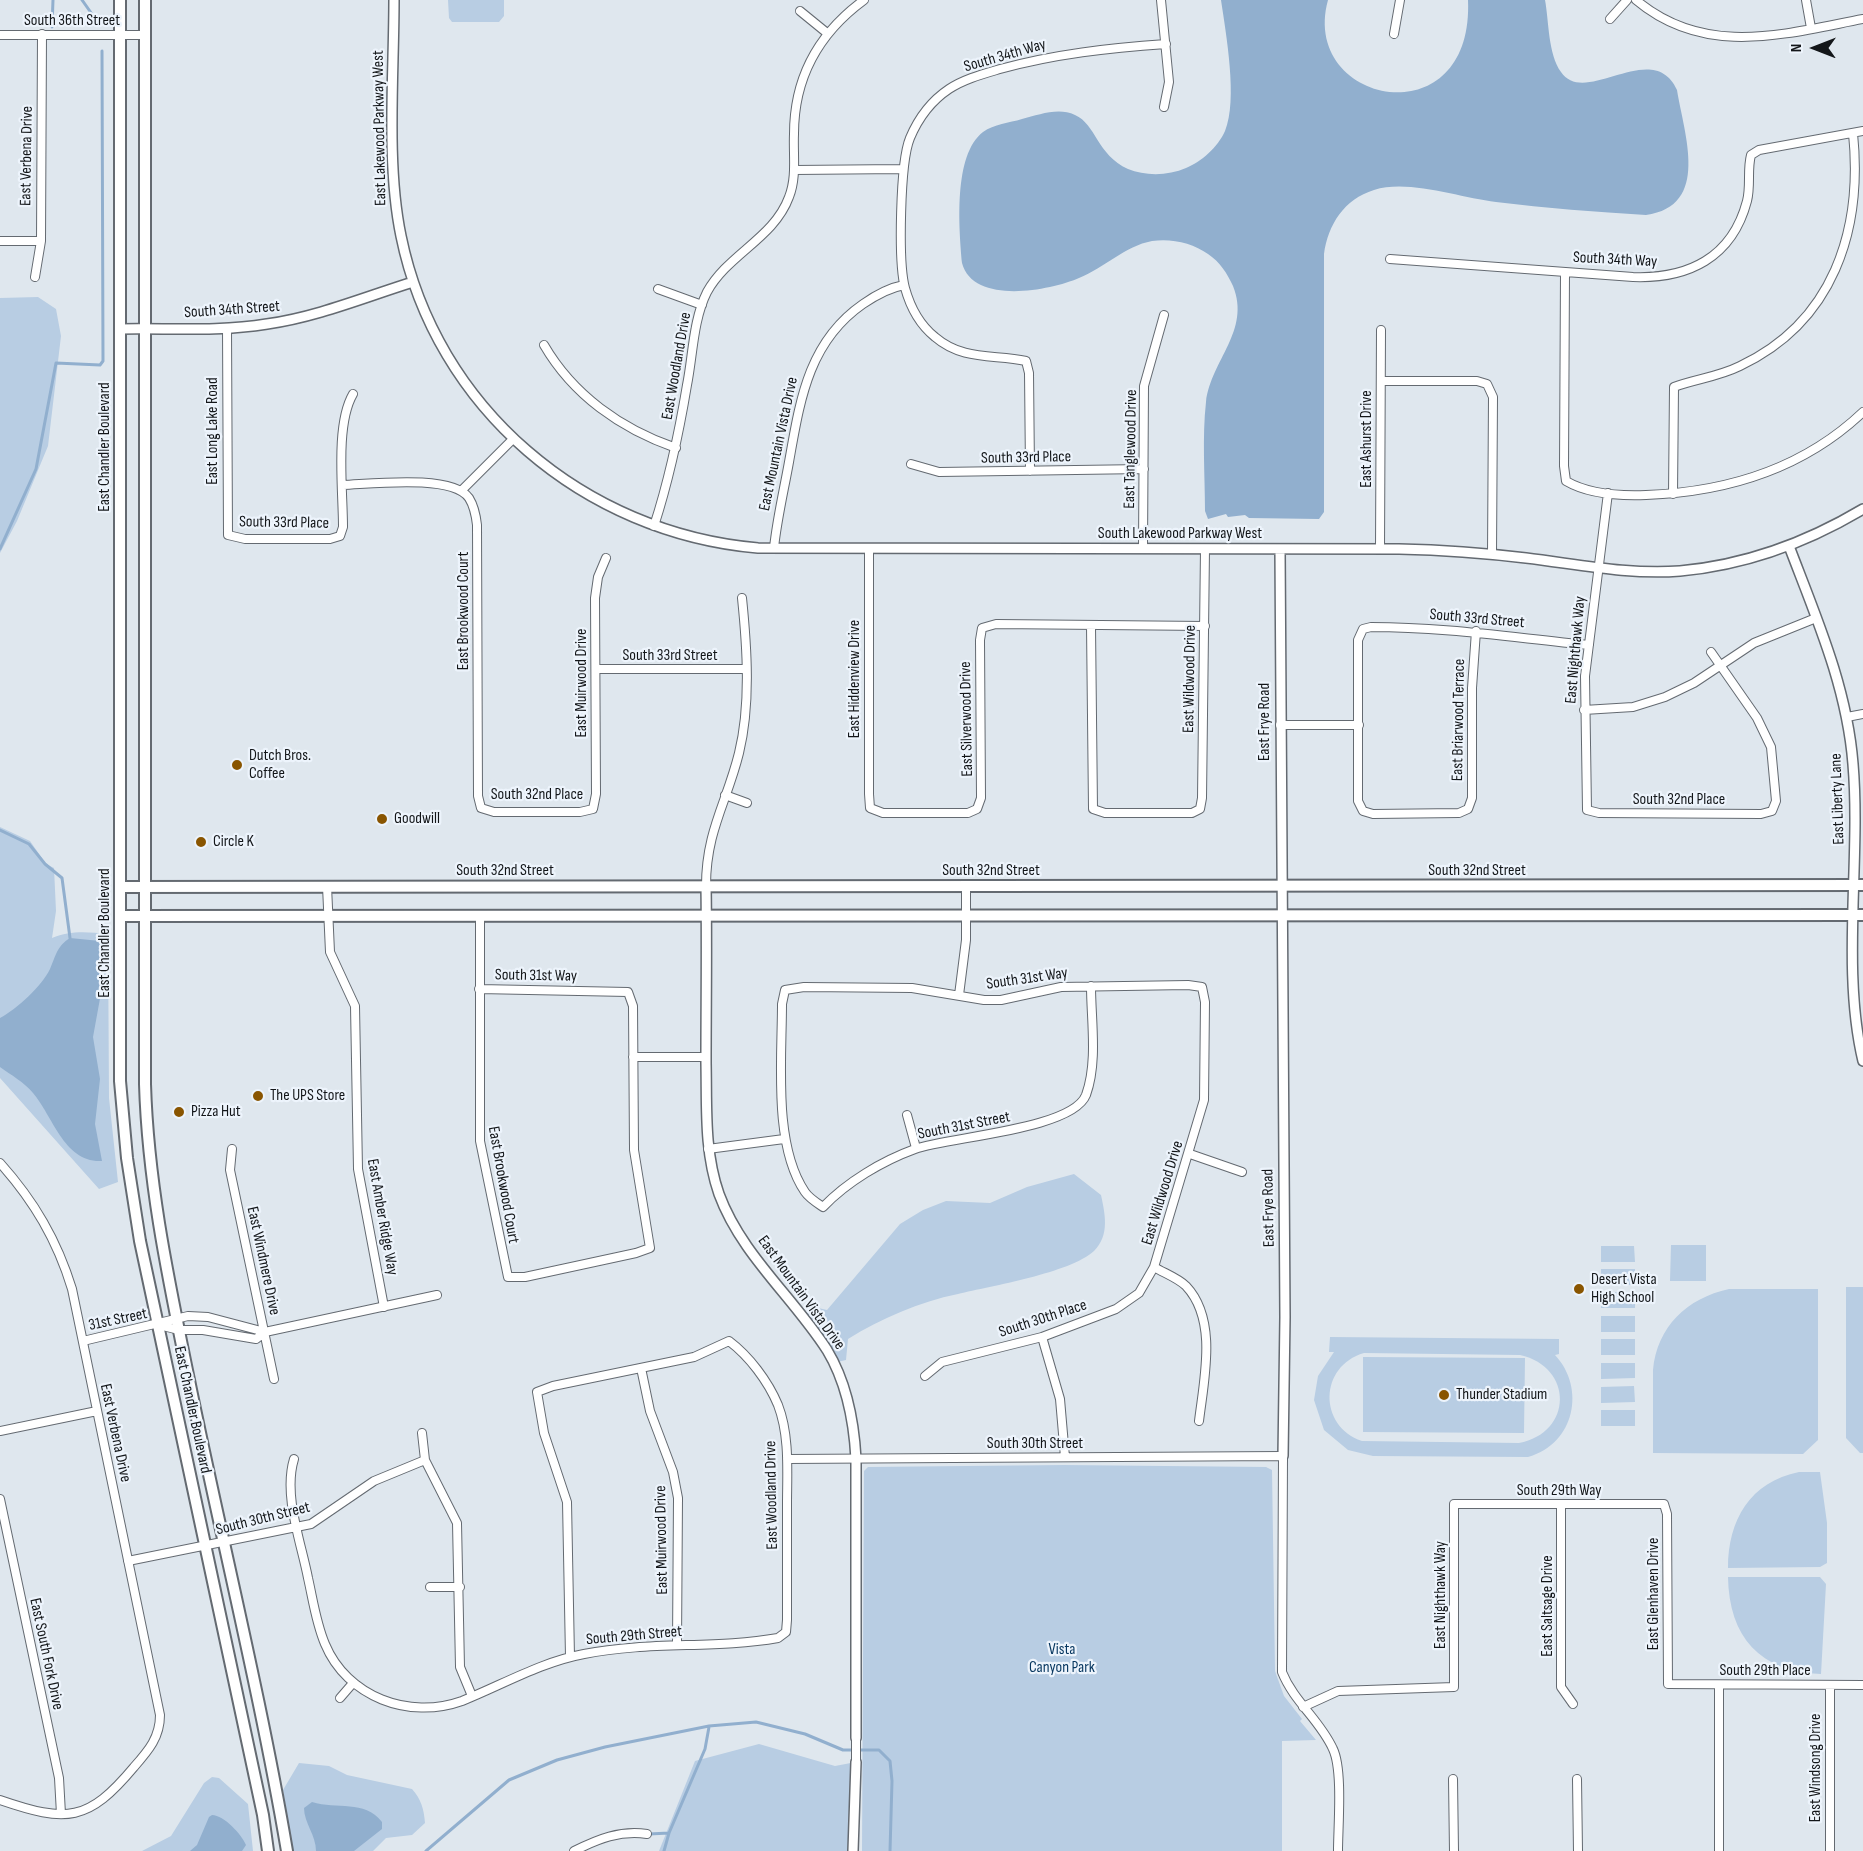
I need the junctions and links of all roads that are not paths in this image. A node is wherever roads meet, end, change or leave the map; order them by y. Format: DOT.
graph roads {
  1 [pos="120,0"];
  2 [pos="145,0"];
  3 [pos="394,0"];
  4 [pos="864,0"];
  5 [pos="1161,0"];
  6 [pos="1400,0"];
  7 [pos="1627,0"];
  8 [pos="1636,0"];
  9 [pos="1806,0"];
  10 [pos="800,11"];
  11 [pos="1610,19"];
  12 [pos="1863,19"];
  13 [pos="1811,28"];
  14 [pos="827,33"];
  15 [pos="1394,33"];
  16 [pos="42,34"];
  17 [pos="0,35"];
  18 [pos="120,35"];
  19 [pos="145,35"];
  20 [pos="1166,44"];
  21 [pos="1164,107"];
  22 [pos="1863,131"];
  23 [pos="1852,133"];
  24 [pos="902,169"];
  25 [pos="794,170"];
  26 [pos="0,241"];
  27 [pos="40,241"];
  28 [pos="1390,259"];
  29 [pos="1565,272"];
  30 [pos="35,277"];
  31 [pos="413,282"];
  32 [pos="904,285"];
  33 [pos="658,289"];
  34 [pos="702,305"];
  35 [pos="1164,315"];
  36 [pos="145,328"];
  37 [pos="227,328"];
  38 [pos="120,329"];
  39 [pos="1381,330"];
  40 [pos="544,345"];
  41 [pos="1381,381"];
  42 [pos="353,394"];
  43 [pos="1863,412"];
  44 [pos="512,440"];
  45 [pos="676,448"];
  46 [pos="911,464"];
  47 [pos="1143,470"];
  48 [pos="1030,471"];
  49 [pos="344,485"];
  50 [pos="461,491"];
  51 [pos="1608,493"];
  52 [pos="1673,494"];
  53 [pos="1863,509"];
  54 [pos="654,526"];
  55 [pos="228,535"];
  56 [pos="1789,546"];
  57 [pos="774,548"];
  58 [pos="869,549"];
  59 [pos="1143,549"];
  60 [pos="1205,549"];
  61 [pos="1280,549"];
  62 [pos="1380,549"];
  63 [pos="1492,554"];
  64 [pos="606,558"];
  65 [pos="1598,568"];
  66 [pos="742,598"];
  67 [pos="1816,618"];
  68 [pos="1091,626"];
  69 [pos="1205,626"];
  70 [pos="1476,631"];
  71 [pos="1589,645"];
  72 [pos="1711,652"];
  73 [pos="1720,665"];
  74 [pos="596,669"];
  75 [pos="745,669"];
  76 [pos="1584,710"];
  77 [pos="1863,714"];
  78 [pos="1847,717"];
  79 [pos="1280,725"];
  80 [pos="1359,725"];
  81 [pos="724,795"];
  82 [pos="747,803"];
  83 [pos="481,808"];
  84 [pos="593,809"];
  85 [pos="977,809"];
  86 [pos="1587,810"];
  87 [pos="1859,885"];
  88 [pos="145,886"];
  89 [pos="327,886"];
  90 [pos="706,886"];
  91 [pos="966,886"];
  92 [pos="1280,886"];
  93 [pos="120,887"];
  94 [pos="965,915"];
  95 [pos="1281,915"];
  96 [pos="1859,915"];
  97 [pos="120,916"];
  98 [pos="145,916"];
  99 [pos="327,916"];
  100 [pos="480,916"];
  101 [pos="706,916"];
  102 [pos="1091,986"];
  103 [pos="1202,987"];
  104 [pos="479,989"];
  105 [pos="959,995"];
  106 [pos="1859,1001"];
  107 [pos="633,1057"];
  108 [pos="706,1057"];
  109 [pos="1863,1061"];
  110 [pos="907,1115"];
  111 [pos="784,1139"];
  112 [pos="916,1148"];
  113 [pos="232,1149"];
  114 [pos="708,1149"];
  115 [pos="1190,1154"];
  116 [pos="0,1163"];
  117 [pos="1242,1172"];
  118 [pos="1154,1267"];
  119 [pos="437,1295"];
  120 [pos="384,1307"];
  121 [pos="176,1318"];
  122 [pos="228,1323"];
  123 [pos="159,1324"];
  124 [pos="179,1330"];
  125 [pos="265,1332"];
  126 [pos="226,1334"];
  127 [pos="1042,1337"];
  128 [pos="83,1341"];
  129 [pos="641,1368"];
  130 [pos="925,1376"];
  131 [pos="274,1379"];
  132 [pos="97,1411"];
  133 [pos="1199,1421"];
  134 [pos="0,1431"];
  135 [pos="422,1433"];
  136 [pos="1283,1456"];
  137 [pos="1065,1457"];
  138 [pos="294,1458"];
  139 [pos="856,1459"];
  140 [pos="425,1460"];
  141 [pos="787,1460"];
  142 [pos="0,1499"];
  143 [pos="1455,1504"];
  144 [pos="1562,1504"];
  145 [pos="1664,1504"];
  146 [pos="298,1527"];
  147 [pos="223,1542"];
  148 [pos="205,1546"];
  149 [pos="128,1561"];
  150 [pos="430,1587"];
  151 [pos="460,1587"];
  152 [pos="786,1632"];
  153 [pos="677,1644"];
  154 [pos="570,1657"];
  155 [pos="353,1683"];
  156 [pos="1668,1684"];
  157 [pos="1719,1685"];
  158 [pos="1830,1685"];
  159 [pos="1863,1685"];
  160 [pos="472,1696"];
  161 [pos="340,1698"];
  162 [pos="1573,1704"];
  163 [pos="1303,1707"];
  164 [pos="856,1738"];
  165 [pos="856,1762"];
  166 [pos="1453,1779"];
  167 [pos="1577,1779"];
  168 [pos="0,1800"];
  169 [pos="61,1814"];
  170 [pos="647,1834"];
  171 [pos="268,1851"];
  172 [pos="287,1851"];
  173 [pos="574,1851"];
  174 [pos="853,1851"];
  175 [pos="1338,1851"];
  176 [pos="1454,1851"];
  177 [pos="1578,1851"];
  178 [pos="1719,1851"];
  179 [pos="1830,1851"];
  1 -- 18 [label="main road, East Chandler Boulevard"];
  2 -- 19 [label="main road, East Chandler Boulevard"];
  3 -- 31 [label="street, East Lakewood Parkway West"];
  4 -- 14 [label="street, East Woodland Drive"];
  5 -- 20 [label="street"];
  6 -- 15 [label="street"];
  7 -- 11 [label="street"];
  8 -- 13 [label="street"];
  9 -- 13 [label="street"];
  10 -- 14 [label="street"];
  12 -- 13 [label="street"];
  14 -- 25 [label="street, East Woodland Drive"];
  16 -- 17 [label="street, South 36th Street"];
  16 -- 18 [label="street, South 36th Street"];
  16 -- 27 [label="street, East Verbena Drive"];
  18 -- 19 [label="street, South 36th Street"];
  18 -- 38 [label="main road, East Chandler Boulevard"];
  19 -- 36 [label="main road, East Chandler Boulevard"];
  20 -- 21 [label="street"];
  20 -- 24 [label="street, South 34th Way"];
  22 -- 23 [label="street, South 34th Way"];
  23 -- 29 [label="street, South 34th Way"];
  23 -- 52 [label="street"];
  24 -- 25 [label="street"];
  24 -- 32 [label="street"];
  25 -- 34 [label="street, East Woodland Drive"];
  26 -- 27 [label="street"];
  27 -- 30 [label="street, East Verbena Drive"];
  28 -- 29 [label="street, South 34th Way"];
  29 -- 51 [label="street"];
  31 -- 37 [label="street, South 34th Street"];
  31 -- 44 [label="street, East Lakewood Parkway West"];
  32 -- 48 [label="street"];
  32 -- 57 [label="street, East Mountain Vista Drive"];
  33 -- 34 [label="street"];
  34 -- 45 [label="street, East Woodland Drive"];
  35 -- 47 [label="street, East Tanglewood Drive"];
  36 -- 37 [label="street, South 34th Street"];
  36 -- 38 [label="street, South 34th Street"];
  36 -- 88 [label="main road, East Chandler Boulevard"];
  37 -- 55 [label="street, East Long Lake Road"];
  38 -- 93 [label="main road, East Chandler Boulevard"];
  39 -- 41 [label="street, East Ashurst Drive"];
  40 -- 45 [label="street"];
  41 -- 62 [label="street, East Ashurst Drive"];
  41 -- 63 [label="street"];
  42 -- 49 [label="street"];
  43 -- 52 [label="street"];
  44 -- 50 [label="street"];
  44 -- 54 [label="street, South Lakewood Parkway West"];
  45 -- 54 [label="street, East Woodland Drive"];
  46 -- 48 [label="street, South 33rd Place"];
  47 -- 48 [label="street, South 33rd Place"];
  47 -- 59 [label="street, East Tanglewood Drive"];
  49 -- 50 [label="street"];
  49 -- 55 [label="street, South 33rd Place"];
  50 -- 83 [label="street, East Brookwood Court"];
  51 -- 52 [label="street"];
  51 -- 65 [label="street, East Nighthawk Way"];
  53 -- 56 [label="street, South Lakewood Parkway West"];
  54 -- 57 [label="street, South Lakewood Parkway West"];
  56 -- 65 [label="street, South Lakewood Parkway West"];
  56 -- 67 [label="street, East Liberty Lane"];
  57 -- 58 [label="street, South Lakewood Parkway West"];
  58 -- 59 [label="street, South Lakewood Parkway West"];
  58 -- 85 [label="street, East Hiddenview Drive"];
  59 -- 60 [label="street, South Lakewood Parkway West"];
  60 -- 61 [label="street, South Lakewood Parkway West"];
  60 -- 69 [label="street, East Wildwood Drive"];
  61 -- 62 [label="street, South Lakewood Parkway West"];
  61 -- 79 [label="street, East Frye Road"];
  62 -- 63 [label="street, South Lakewood Parkway West"];
  63 -- 65 [label="street, South Lakewood Parkway West"];
  64 -- 74 [label="street, East Muirwood Drive"];
  65 -- 71 [label="street, East Nighthawk Way"];
  66 -- 75 [label="street, East Mountain Vista Drive"];
  67 -- 73 [label="street"];
  67 -- 78 [label="street, East Liberty Lane"];
  68 -- 69 [label="street"];
  68 -- 69 [label="street, East Wildwood Drive"];
  68 -- 85 [label="street, East Silverwood Drive"];
  70 -- 71 [label="street, South 33rd Street"];
  70 -- 80 [label="street, South 33rd Street"];
  70 -- 80 [label="street, East Briarwood Terrace"];
  71 -- 76 [label="street, East Nighthawk Way"];
  72 -- 73 [label="street"];
  73 -- 76 [label="street"];
  73 -- 86 [label="street, South 32nd Place"];
  74 -- 75 [label="street, South 33rd Street"];
  74 -- 84 [label="street, East Muirwood Drive"];
  75 -- 81 [label="street, East Mountain Vista Drive"];
  76 -- 86 [label="street, East Nighthawk Way"];
  77 -- 78 [label="street"];
  78 -- 87 [label="street, East Liberty Lane"];
  79 -- 80 [label="street"];
  79 -- 92 [label="street, East Frye Road"];
  81 -- 82 [label="street"];
  81 -- 90 [label="street, East Mountain Vista Drive"];
  83 -- 84 [label="street, South 32nd Place"];
  87 -- 92 [label="main road, South 32nd Street"];
  87 -- 96 [label="street, East Liberty Lane"];
  88 -- 89 [label="main road, South 32nd Street"];
  88 -- 93 [label="main road, South 32nd Street"];
  88 -- 98 [label="main road, East Chandler Boulevard"];
  89 -- 90 [label="main road, South 32nd Street"];
  89 -- 99 [label="street, East Amber Ridge Way"];
  90 -- 91 [label="main road, South 32nd Street"];
  90 -- 101 [label="street, East Mountain Vista Drive"];
  91 -- 92 [label="main road, South 32nd Street"];
  91 -- 94 [label="street"];
  92 -- 95 [label="street, East Frye Road"];
  93 -- 97 [label="main road, East Chandler Boulevard"];
  94 -- 95 [label="main road"];
  94 -- 101 [label="main road"];
  94 -- 105 [label="street"];
  95 -- 96 [label="main road"];
  95 -- 136 [label="street, East Frye Road"];
  96 -- 106 [label="street, East Liberty Lane"];
  97 -- 98 [label="main road"];
  97 -- 123 [label="main road, East Chandler Boulevard"];
  98 -- 99 [label="main road"];
  98 -- 121 [label="main road, East Chandler Boulevard"];
  99 -- 100 [label="main road"];
  99 -- 120 [label="street, East Amber Ridge Way"];
  100 -- 101 [label="main road"];
  100 -- 104 [label="street, East Brookwood Court"];
  101 -- 108 [label="street, East Mountain Vista Drive"];
  102 -- 103 [label="street, South 31st Way"];
  102 -- 105 [label="street, South 31st Way"];
  102 -- 112 [label="street, South 31st Street"];
  103 -- 115 [label="street, East Wildwood Drive"];
  104 -- 107 [label="street, South 31st Way"];
  104 -- 107 [label="street, East Brookwood Court"];
  105 -- 111 [label="street, South 31st Way"];
  106 -- 109 [label="street, East Liberty Lane"];
  107 -- 108 [label="street"];
  108 -- 114 [label="street, East Mountain Vista Drive"];
  110 -- 112 [label="street"];
  111 -- 112 [label="street, South 31st Street"];
  111 -- 114 [label="street"];
  113 -- 125 [label="street, East Windmere Drive"];
  114 -- 139 [label="street, East Mountain Vista Drive"];
  115 -- 117 [label="street"];
  115 -- 118 [label="street, East Wildwood Drive"];
  116 -- 128 [label="street, East Verbena Drive"];
  118 -- 127 [label="street, South 30th Place"];
  118 -- 133 [label="street, East Wildwood Drive"];
  119 -- 120 [label="street"];
  120 -- 125 [label="street"];
  121 -- 122 [label="street"];
  121 -- 123 [label="street"];
  121 -- 124 [label="main road, East Chandler Boulevard"];
  122 -- 125 [label="street"];
  122 -- 126 [label="street"];
  123 -- 124 [label="street"];
  123 -- 128 [label="street, 31st Street"];
  123 -- 148 [label="main road, East Chandler Boulevard"];
  124 -- 126 [label="street"];
  124 -- 147 [label="main road, East Chandler Boulevard"];
  125 -- 126 [label="street"];
  125 -- 131 [label="street, East Windmere Drive"];
  127 -- 130 [label="street, South 30th Place"];
  127 -- 137 [label="street"];
  128 -- 132 [label="street, East Verbena Drive"];
  129 -- 141 [label="street, East Woodland Drive"];
  129 -- 153 [label="street, East Muirwood Drive"];
  129 -- 154 [label="street"];
  132 -- 134 [label="street"];
  132 -- 149 [label="street, East Verbena Drive"];
  135 -- 140 [label="street"];
  136 -- 137 [label="street, South 30th Street"];
  136 -- 163 [label="street, East Frye Road"];
  137 -- 139 [label="street, South 30th Street"];
  138 -- 146 [label="street"];
  139 -- 141 [label="street, South 30th Street"];
  139 -- 164 [label="street, East Mountain Vista Drive"];
  140 -- 146 [label="street, South 30th Street"];
  140 -- 151 [label="street"];
  141 -- 152 [label="street, East Woodland Drive"];
  142 -- 169 [label="street, East South Fork Drive"];
  143 -- 144 [label="street, South 29th Way"];
  143 -- 163 [label="street, East Nighthawk Way"];
  144 -- 145 [label="street, South 29th Way"];
  144 -- 162 [label="street, East Saltsage Drive"];
  145 -- 156 [label="street, East Glenhaven Drive"];
  146 -- 147 [label="street, South 30th Street"];
  146 -- 155 [label="street"];
  147 -- 148 [label="street, South 30th Street"];
  147 -- 172 [label="main road, East Chandler Boulevard"];
  148 -- 149 [label="street, South 30th Street"];
  148 -- 171 [label="main road, East Chandler Boulevard"];
  149 -- 169 [label="street, East Verbena Drive"];
  150 -- 151 [label="street"];
  151 -- 160 [label="street"];
  152 -- 153 [label="street, South 29th Street"];
  153 -- 154 [label="street, South 29th Street"];
  154 -- 160 [label="street, South 29th Street"];
  155 -- 160 [label="street, South 29th Street"];
  155 -- 161 [label="street"];
  156 -- 157 [label="street, South 29th Place"];
  157 -- 158 [label="street, South 29th Place"];
  157 -- 178 [label="street"];
  158 -- 159 [label="street, South 29th Place"];
  158 -- 179 [label="street, East Windsong Drive"];
  163 -- 175 [label="street, East Frye Road"];
  164 -- 165 [label="street, East Mountain Vista Drive"];
  165 -- 174 [label="street, East Mountain Vista Drive"];
  166 -- 176 [label="street"];
  167 -- 177 [label="street"];
  168 -- 169 [label="street"];
  170 -- 173 [label="street"];
}
